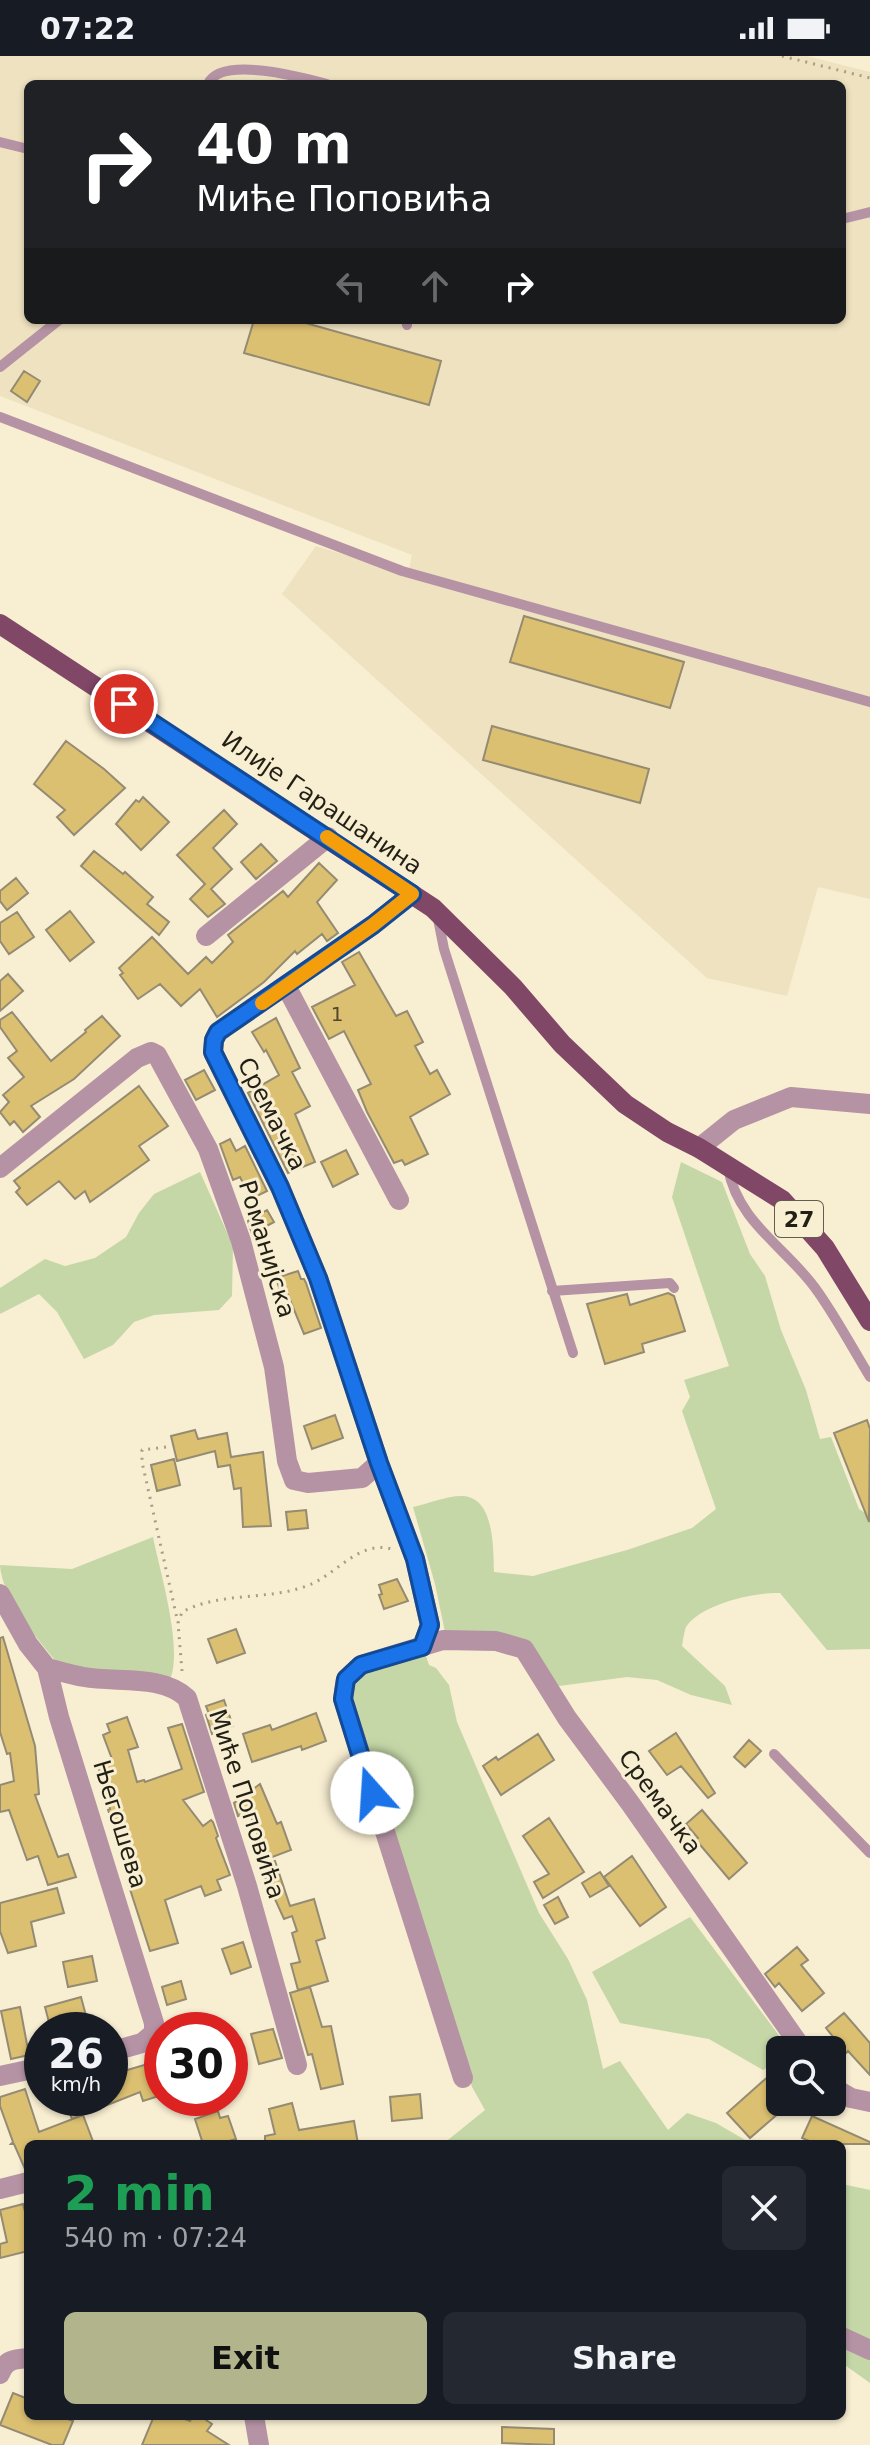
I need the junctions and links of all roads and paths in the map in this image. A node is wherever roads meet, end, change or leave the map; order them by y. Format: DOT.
graph roads {
  1 [pos="782,56"];
  2 [pos="870,78"];
  3 [pos="209,80"];
  4 [pos="312,80"];
  5 [pos="0,142"];
  6 [pos="24,148"];
  7 [pos="870,212"];
  8 [pos="846,218"];
  9 [pos="54,324"];
  10 [pos="0,367"];
  11 [pos="0,417"];
  12 [pos="0,624"];
  13 [pos="870,702"];
  14 [pos="328,837"];
  15 [pos="412,894"];
  16 [pos="437,913"];
  17 [pos="206,936"];
  18 [pos="286,986"];
  19 [pos="870,1104"];
  20 [pos="699,1148"];
  21 [pos="728,1166"];
  22 [pos="0,1168"];
  23 [pos="399,1200"];
  24 [pos="674,1288"];
  25 [pos="552,1291"];
  26 [pos="870,1321"];
  27 [pos="573,1353"];
  28 [pos="870,1377"];
  29 [pos="166,1447"];
  30 [pos="379,1463"];
  31 [pos="415,1559"];
  32 [pos="0,1594"];
  33 [pos="178,1623"];
  34 [pos="437,1633"];
  35 [pos="47,1668"];
  36 [pos="178,1690"];
  37 [pos="774,1754"];
  38 [pos="870,1853"];
  39 [pos="793,2036"];
  40 [pos="128,2047"];
  41 [pos="297,2065"];
  42 [pos="24,2071"];
  43 [pos="0,2076"];
  44 [pos="463,2078"];
  45 [pos="846,2095"];
  46 [pos="870,2102"];
  47 [pos="24,2183"];
  48 [pos="0,2189"];
  49 [pos="846,2339"];
  50 [pos="870,2350"];
  51 [pos="24,2358"];
  52 [pos="0,2374"];
  53 [pos="255,2420"];
  54 [pos="259,2445"];
  1 -- 2 [label="path"];
  3 -- 4 [label="lane"];
  5 -- 6 [label="lane"];
  7 -- 8 [label="lane"];
  9 -- 10 [label="lane"];
  11 -- 13 [label="lane"];
  12 -- 14 [label="main road, Илије Гарашанина / 27"];
  14 -- 15 [label="main road, Илије Гарашанина / 27"];
  14 -- 17 [label="street"];
  15 -- 16 [label="main road, Илије Гарашанина / 27"];
  15 -- 18 [label="street, Сремачка"];
  16 -- 20 [label="main road, Илије Гарашанина / 27"];
  16 -- 25 [label="lane"];
  18 -- 23 [label="street"];
  18 -- 30 [label="street, Сремачка"];
  19 -- 20 [label="street"];
  20 -- 21 [label="main road, 27"];
  21 -- 26 [label="main road, 27"];
  21 -- 28 [label="lane"];
  22 -- 30 [label="street, Романијска"];
  24 -- 25 [label="lane"];
  25 -- 27 [label="lane"];
  29 -- 33 [label="path"];
  30 -- 31 [label="street, Сремачка"];
  31 -- 33 [label="path"];
  31 -- 34 [label="street, Сремачка"];
  32 -- 35 [label="street, Његошева"];
  33 -- 36 [label="path"];
  34 -- 39 [label="street, Сремачка"];
  34 -- 44 [label="street"];
  35 -- 36 [label="street, Миће Поповића"];
  35 -- 40 [label="street, Његошева"];
  36 -- 41 [label="street, Миће Поповића"];
  37 -- 38 [label="lane"];
  42 -- 43 [label="street"];
  45 -- 46 [label="street"];
  47 -- 48 [label="street"];
  49 -- 50 [label="street"];
  51 -- 52 [label="street"];
  53 -- 54 [label="street"];
}
